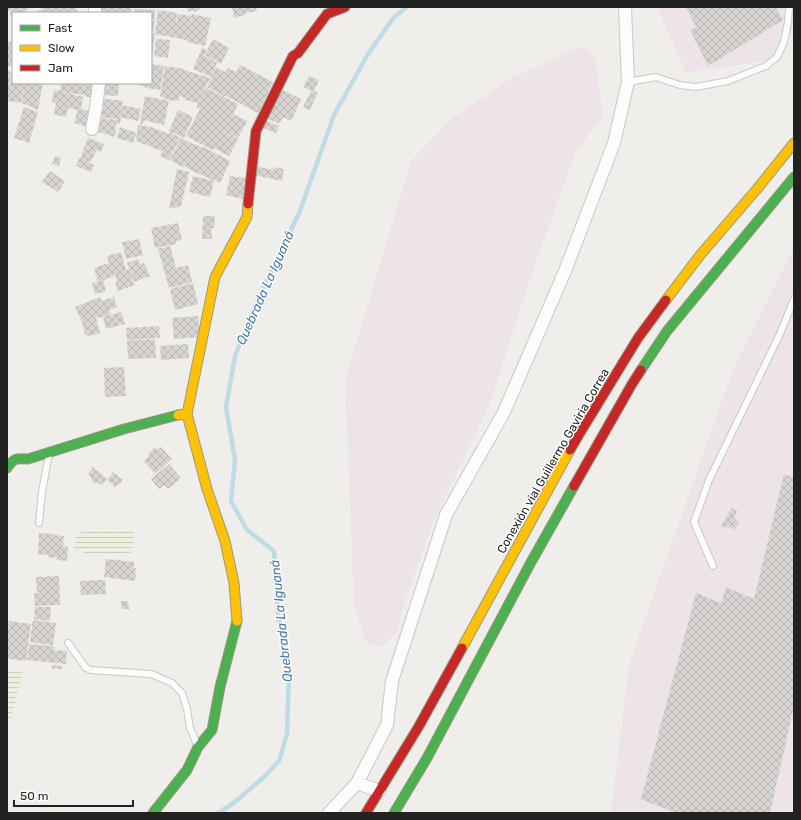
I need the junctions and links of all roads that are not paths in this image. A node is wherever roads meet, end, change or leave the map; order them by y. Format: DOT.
graph roads {
  1 [pos="345,7"];
  2 [pos="625,7"];
  3 [pos="789,7"];
  4 [pos="628,82"];
  5 [pos="99,84"];
  6 [pos="92,129"];
  7 [pos="794,143"];
  8 [pos="794,177"];
  9 [pos="794,299"];
  10 [pos="187,414"];
  11 [pos="49,452"];
  12 [pos="7,468"];
  13 [pos="39,523"];
  14 [pos="713,566"];
  15 [pos="68,643"];
  16 [pos="198,747"];
  17 [pos="357,783"];
  18 [pos="379,791"];
  19 [pos="153,813"];
  20 [pos="329,813"];
  21 [pos="366,813"];
  22 [pos="394,813"];
  1 -- 10 [label="main road"];
  2 -- 4 [label="street"];
  3 -- 4 [label="lane"];
  4 -- 17 [label="street"];
  5 -- 6 [label="street"];
  7 -- 18 [label="main road, Conexión vial Guillermo Gaviria Correa"];
  8 -- 22 [label="main road"];
  9 -- 14 [label="lane"];
  10 -- 11 [label="main road"];
  10 -- 16 [label="main road"];
  11 -- 12 [label="main road"];
  11 -- 13 [label="lane"];
  15 -- 16 [label="lane"];
  16 -- 19 [label="main road"];
  17 -- 18 [label="street"];
  17 -- 20 [label="street"];
  18 -- 21 [label="main road, Conexión vial Guillermo Gaviria Correa"];
}
